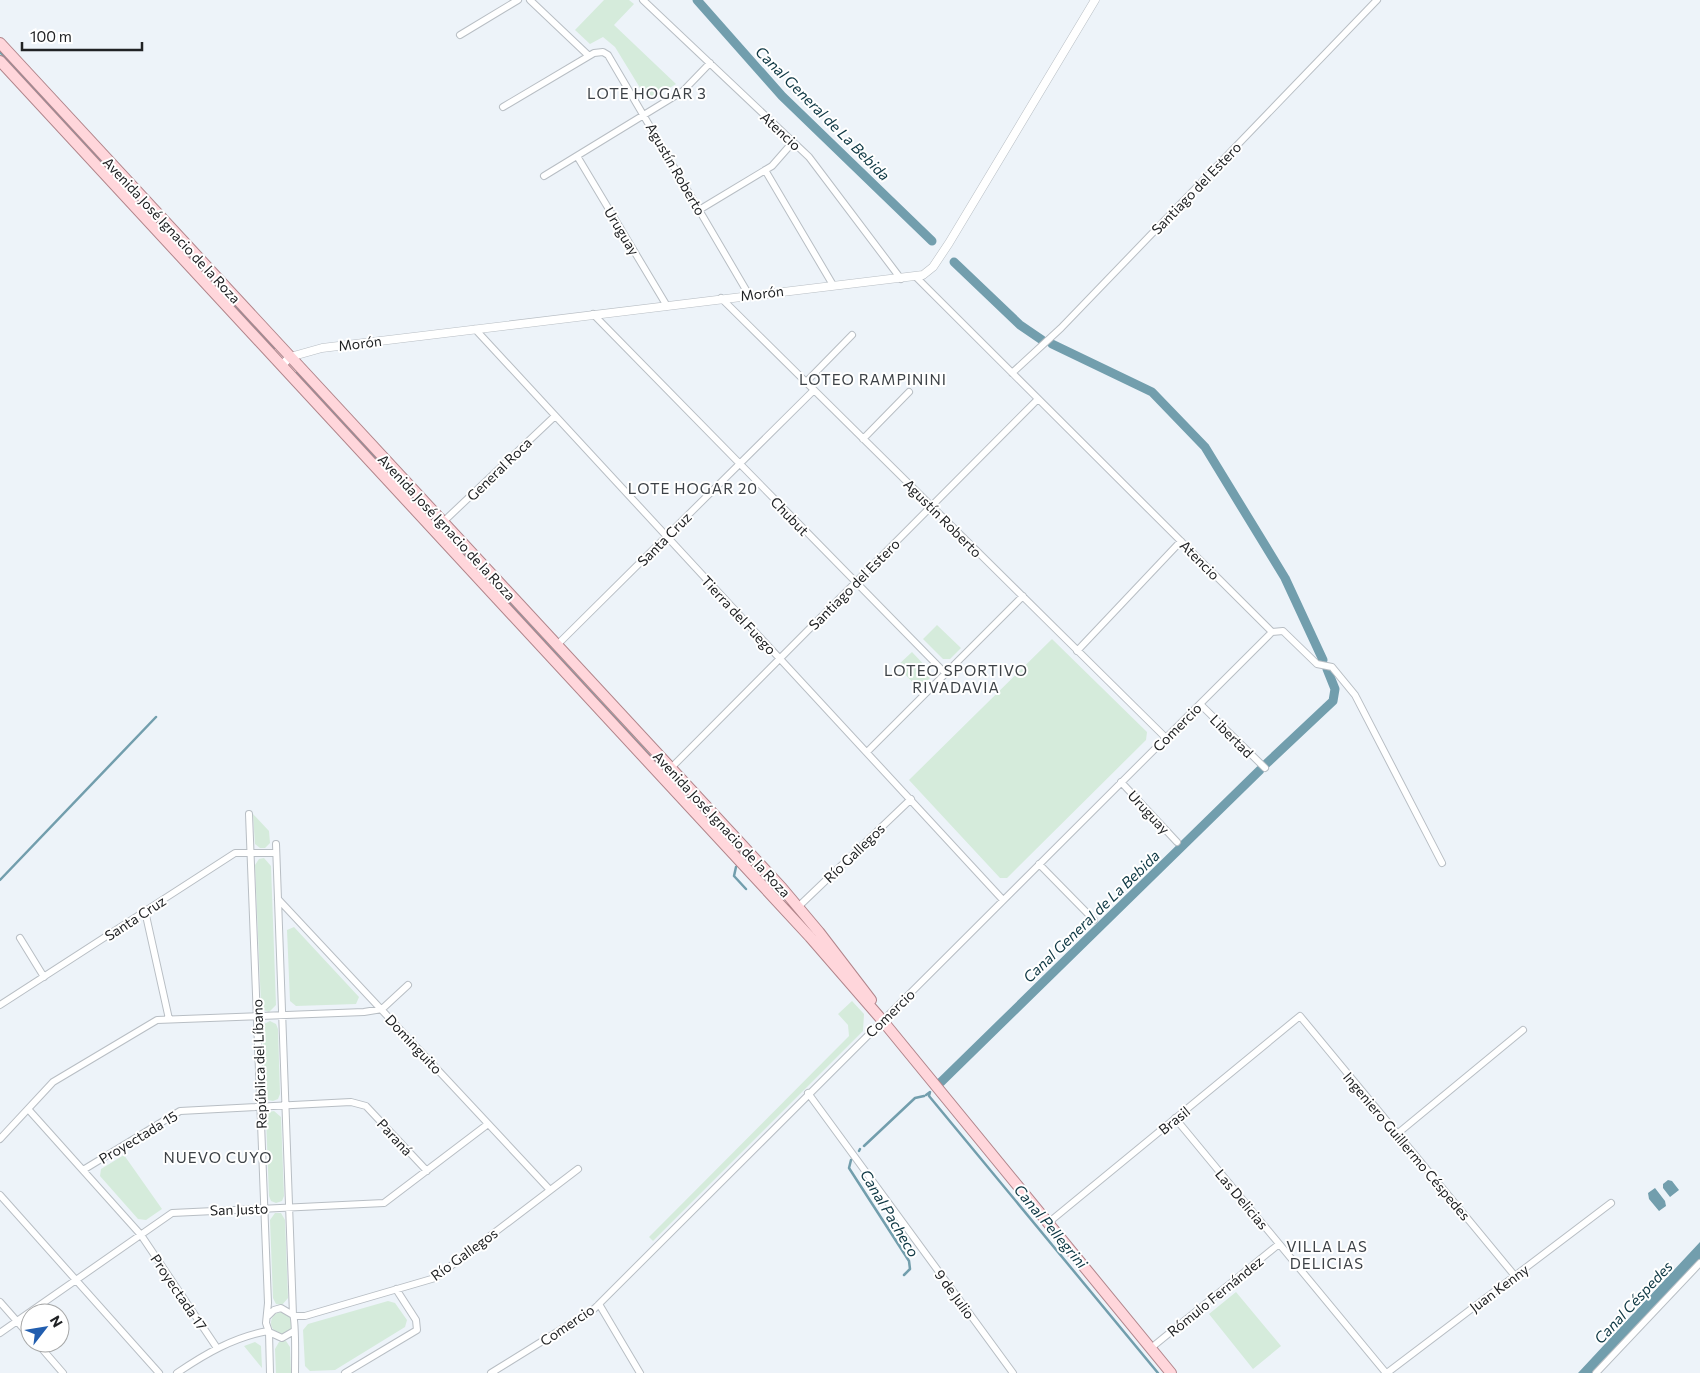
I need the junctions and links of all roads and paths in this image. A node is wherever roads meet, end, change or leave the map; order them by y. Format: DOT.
graph roads {
  1 [pos="518,0"];
  2 [pos="530,0"];
  3 [pos="643,0"];
  4 [pos="1095,0"];
  5 [pos="1377,0"];
  6 [pos="460,35"];
  7 [pos="0,43"];
  8 [pos="588,56"];
  9 [pos="0,61"];
  10 [pos="710,63"];
  11 [pos="503,107"];
  12 [pos="644,115"];
  13 [pos="793,142"];
  14 [pos="577,156"];
  15 [pos="765,170"];
  16 [pos="544,176"];
  17 [pos="699,210"];
  18 [pos="916,277"];
  19 [pos="901,279"];
  20 [pos="833,285"];
  21 [pos="748,295"];
  22 [pos="720,298"];
  23 [pos="667,306"];
  24 [pos="593,314"];
  25 [pos="475,329"];
  26 [pos="852,334"];
  27 [pos="290,357"];
  28 [pos="282,365"];
  29 [pos="1012,373"];
  30 [pos="806,382"];
  31 [pos="814,390"];
  32 [pos="909,392"];
  33 [pos="1038,399"];
  34 [pos="555,416"];
  35 [pos="863,439"];
  36 [pos="739,464"];
  37 [pos="931,506"];
  38 [pos="443,522"];
  39 [pos="667,536"];
  40 [pos="1181,541"];
  41 [pos="855,583"];
  42 [pos="1023,596"];
  43 [pos="1272,632"];
  44 [pos="557,645"];
  45 [pos="1077,650"];
  46 [pos="780,658"];
  47 [pos="946,674"];
  48 [pos="1200,704"];
  49 [pos="1166,738"];
  50 [pos="867,752"];
  51 [pos="671,768"];
  52 [pos="1265,768"];
  53 [pos="1121,782"];
  54 [pos="911,800"];
  55 [pos="249,814"];
  56 [pos="1177,842"];
  57 [pos="276,844"];
  58 [pos="250,853"];
  59 [pos="276,853"];
  60 [pos="1442,863"];
  61 [pos="1039,864"];
  62 [pos="278,898"];
  63 [pos="1003,900"];
  64 [pos="798,907"];
  65 [pos="145,911"];
  66 [pos="1094,920"];
  67 [pos="20,938"];
  68 [pos="44,977"];
  69 [pos="408,985"];
  70 [pos="0,1005"];
  71 [pos="382,1009"];
  72 [pos="282,1016"];
  73 [pos="1300,1016"];
  74 [pos="257,1017"];
  75 [pos="169,1019"];
  76 [pos="882,1020"];
  77 [pos="1523,1030"];
  78 [pos="808,1093"];
  79 [pos="362,1104"];
  80 [pos="286,1106"];
  81 [pos="260,1107"];
  82 [pos="28,1109"];
  83 [pos="1175,1118"];
  84 [pos="488,1124"];
  85 [pos="1397,1134"];
  86 [pos="0,1139"];
  87 [pos="578,1169"];
  88 [pos="82,1170"];
  89 [pos="427,1171"];
  90 [pos="550,1190"];
  91 [pos="0,1195"];
  92 [pos="1611,1203"];
  93 [pos="290,1207"];
  94 [pos="264,1208"];
  95 [pos="1048,1223"];
  96 [pos="141,1235"];
  97 [pos="1279,1244"];
  98 [pos="1700,1263"];
  99 [pos="1515,1276"];
  100 [pos="77,1280"];
  101 [pos="396,1289"];
  102 [pos="0,1302"];
  103 [pos="599,1304"];
  104 [pos="294,1315"];
  105 [pos="306,1316"];
  106 [pos="267,1318"];
  107 [pos="17,1321"];
  108 [pos="20,1324"];
  109 [pos="295,1328"];
  110 [pos="269,1331"];
  111 [pos="0,1333"];
  112 [pos="252,1334"];
  113 [pos="217,1348"];
  114 [pos="1151,1348"];
  115 [pos="46,1353"];
  116 [pos="63,1373"];
  117 [pos="160,1373"];
  118 [pos="177,1373"];
  119 [pos="270,1373"];
  120 [pos="296,1373"];
  121 [pos="345,1373"];
  122 [pos="491,1373"];
  123 [pos="640,1373"];
  124 [pos="1013,1373"];
  125 [pos="1171,1373"];
  126 [pos="1386,1373"];
  127 [pos="1596,1373"];
  1 -- 6 [label="street"];
  2 -- 8 [label="street"];
  3 -- 10 [label="street, Atencio"];
  4 -- 18 [label="street, Morón"];
  5 -- 29 [label="street, Santiago del Estero"];
  7 -- 27 [label="main road, Avenida José Ignacio de la Roza"];
  8 -- 11 [label="street"];
  8 -- 12 [label="street, Agustín Roberto"];
  9 -- 28 [label="main road, Avenida José Ignacio de la Roza"];
  10 -- 12 [label="street"];
  10 -- 13 [label="street, Atencio"];
  12 -- 14 [label="street"];
  12 -- 17 [label="street, Agustín Roberto"];
  13 -- 15 [label="street"];
  13 -- 19 [label="street, Atencio"];
  14 -- 16 [label="street"];
  14 -- 23 [label="street, Uruguay"];
  15 -- 17 [label="street"];
  15 -- 20 [label="street"];
  17 -- 21 [label="street, Agustín Roberto"];
  18 -- 19 [label="street, Morón"];
  18 -- 29 [label="street, Atencio"];
  19 -- 20 [label="street, Morón"];
  20 -- 21 [label="street, Morón"];
  21 -- 22 [label="street, Morón"];
  22 -- 23 [label="street, Morón"];
  22 -- 30 [label="street, Agustín Roberto"];
  23 -- 24 [label="street, Morón"];
  24 -- 25 [label="street, Morón"];
  24 -- 36 [label="street, Chubut"];
  25 -- 27 [label="street, Morón"];
  25 -- 34 [label="street, Tierra del Fuego"];
  26 -- 30 [label="street"];
  27 -- 28 [label="street, Morón"];
  27 -- 38 [label="main road, Avenida José Ignacio de la Roza"];
  28 -- 76 [label="main road, Avenida José Ignacio de la Roza"];
  29 -- 33 [label="street, Atencio"];
  30 -- 31 [label="street, Agustín Roberto"];
  31 -- 35 [label="street, Agustín Roberto"];
  31 -- 36 [label="street, Santa Cruz"];
  32 -- 35 [label="street"];
  33 -- 37 [label="street, Santiago del Estero"];
  33 -- 40 [label="street, Atencio"];
  34 -- 38 [label="street, General Roca"];
  34 -- 39 [label="street, Tierra del Fuego"];
  35 -- 37 [label="street, Agustín Roberto"];
  36 -- 39 [label="street, Santa Cruz"];
  36 -- 41 [label="street, Chubut"];
  37 -- 41 [label="street, Santiago del Estero"];
  37 -- 42 [label="street, Agustín Roberto"];
  38 -- 44 [label="main road, Avenida José Ignacio de la Roza"];
  39 -- 44 [label="street, Santa Cruz"];
  39 -- 46 [label="street, Tierra del Fuego"];
  40 -- 43 [label="street, Atencio"];
  40 -- 45 [label="street"];
  41 -- 46 [label="street, Santiago del Estero"];
  41 -- 47 [label="street, Chubut"];
  42 -- 45 [label="street, Agustín Roberto"];
  42 -- 47 [label="street"];
  43 -- 48 [label="street, Comercio"];
  43 -- 60 [label="street, Atencio"];
  44 -- 51 [label="main road, Avenida José Ignacio de la Roza"];
  45 -- 49 [label="street, Agustín Roberto"];
  46 -- 50 [label="street, Tierra del Fuego"];
  46 -- 51 [label="street, Santiago del Estero"];
  47 -- 50 [label="street"];
  48 -- 49 [label="street, Comercio"];
  48 -- 52 [label="street, Libertad"];
  49 -- 53 [label="street, Comercio"];
  50 -- 54 [label="street, Tierra del Fuego"];
  51 -- 64 [label="main road, Avenida José Ignacio de la Roza"];
  53 -- 56 [label="street, Uruguay"];
  53 -- 61 [label="street, Comercio"];
  54 -- 63 [label="street, Tierra del Fuego"];
  54 -- 64 [label="street, Río Gallegos"];
  55 -- 58 [label="street, República del Líbano"];
  57 -- 59 [label="street, República del Líbano"];
  58 -- 59 [label="street, Santa Cruz"];
  58 -- 65 [label="street, Santa Cruz"];
  58 -- 74 [label="street, República del Líbano"];
  59 -- 62 [label="street, República del Líbano"];
  61 -- 63 [label="street, Comercio"];
  61 -- 66 [label="street"];
  62 -- 71 [label="street, Dominguito"];
  62 -- 72 [label="street, República del Líbano"];
  63 -- 76 [label="street, Comercio"];
  64 -- 76 [label="main road, Avenida José Ignacio de la Roza"];
  65 -- 68 [label="street, Santa Cruz"];
  65 -- 75 [label="street"];
  67 -- 68 [label="street"];
  68 -- 70 [label="street, Santa Cruz"];
  69 -- 71 [label="street"];
  71 -- 72 [label="street"];
  71 -- 84 [label="street, Dominguito"];
  72 -- 74 [label="street"];
  72 -- 80 [label="street, República del Líbano"];
  73 -- 83 [label="street, Brasil"];
  73 -- 85 [label="street, Ingeniero Guillermo Céspedes"];
  74 -- 75 [label="street"];
  74 -- 81 [label="street, República del Líbano"];
  75 -- 82 [label="street"];
  76 -- 78 [label="street, Comercio"];
  76 -- 95 [label="main road, Avenida José Ignacio de la Roza"];
  77 -- 85 [label="street"];
  78 -- 103 [label="street, Comercio"];
  78 -- 124 [label="street, 9 de Julio"];
  79 -- 80 [label="street, Proyectada 15"];
  79 -- 89 [label="street, Paraná"];
  80 -- 81 [label="street, Proyectada 15"];
  80 -- 93 [label="street, República del Líbano"];
  81 -- 88 [label="street, Proyectada 15"];
  81 -- 94 [label="street, República del Líbano"];
  82 -- 86 [label="street"];
  82 -- 88 [label="street, Proyectada 17"];
  83 -- 95 [label="street, Brasil"];
  83 -- 97 [label="street, Las Delicias"];
  84 -- 89 [label="street, San Justo"];
  84 -- 90 [label="street, Dominguito"];
  85 -- 99 [label="street, Ingeniero Guillermo Céspedes"];
  87 -- 90 [label="street, Río Gallegos"];
  88 -- 96 [label="street, Proyectada 17"];
  89 -- 93 [label="street, San Justo"];
  90 -- 101 [label="street, Río Gallegos"];
  91 -- 100 [label="street"];
  92 -- 99 [label="street, Juan Kenny"];
  93 -- 94 [label="street, San Justo"];
  93 -- 104 [label="street, República del Líbano"];
  94 -- 96 [label="street, San Justo"];
  94 -- 106 [label="street, República del Líbano"];
  95 -- 114 [label="main road, Avenida José Ignacio de la Roza"];
  96 -- 100 [label="street, San Justo"];
  96 -- 113 [label="street, Proyectada 17"];
  97 -- 114 [label="street, Rómulo Fernández"];
  97 -- 126 [label="street, Las Delicias"];
  98 -- 127 [label="street"];
  99 -- 126 [label="street, Juan Kenny"];
  100 -- 107 [label="street, San Justo"];
  100 -- 117 [label="street"];
  101 -- 105 [label="street, Río Gallegos"];
  101 -- 121 [label="street"];
  102 -- 107 [label="street"];
  103 -- 122 [label="street, Comercio"];
  103 -- 123 [label="street"];
  104 -- 105 [label="street, Río Gallegos"];
  104 -- 106 [label="street, Río Gallegos"];
  104 -- 109 [label="street, República del Líbano"];
  105 -- 109 [label="street, Río Gallegos"];
  106 -- 110 [label="street, República del Líbano"];
  106 -- 112 [label="street, Río Gallegos"];
  107 -- 108 [label="street"];
  107 -- 111 [label="street, San Justo"];
  109 -- 110 [label="street, Río Gallegos"];
  109 -- 120 [label="street, República del Líbano"];
  110 -- 112 [label="street, Río Gallegos"];
  110 -- 119 [label="street, República del Líbano"];
  112 -- 113 [label="street, Río Gallegos"];
  113 -- 118 [label="street, Río Gallegos"];
  114 -- 125 [label="main road, Avenida José Ignacio de la Roza"];
  115 -- 116 [label="street"];
}
